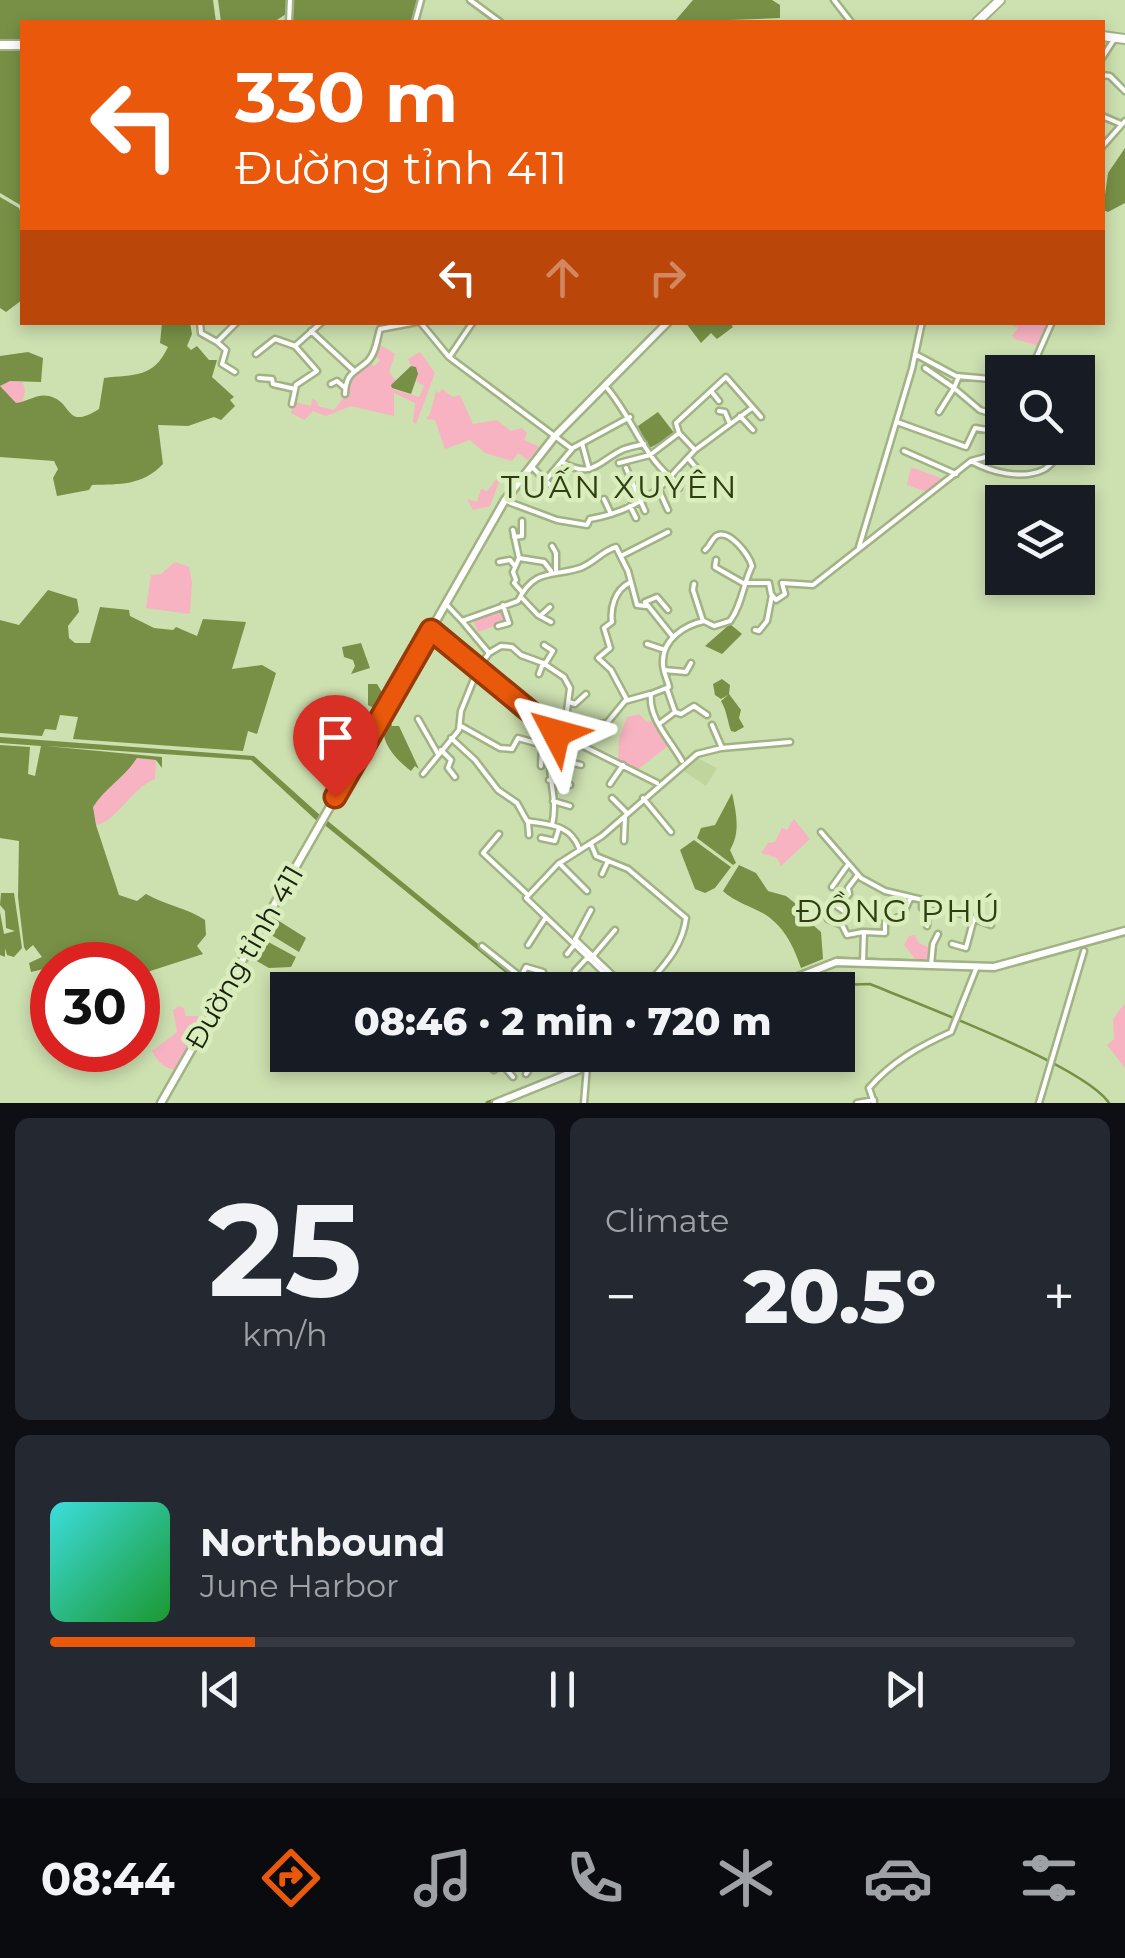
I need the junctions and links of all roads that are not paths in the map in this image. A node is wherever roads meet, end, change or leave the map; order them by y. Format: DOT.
graph roads {
  1 [pos="470,0"];
  2 [pos="834,0"];
  3 [pos="1000,0"];
  4 [pos="986,18"];
  5 [pos="497,20"];
  6 [pos="850,20"];
  7 [pos="1105,75"];
  8 [pos="1125,91"];
  9 [pos="1123,123"];
  10 [pos="1105,138"];
  11 [pos="200,325"];
  12 [pos="233,325"];
  13 [pos="318,325"];
  14 [pos="400,325"];
  15 [pos="422,325"];
  16 [pos="471,325"];
  17 [pos="665,325"];
  18 [pos="921,325"];
  19 [pos="1051,325"];
  20 [pos="311,330"];
  21 [pos="217,342"];
  22 [pos="295,346"];
  23 [pos="256,354"];
  24 [pos="915,354"];
  25 [pos="1037,355"];
  26 [pos="450,357"];
  27 [pos="925,368"];
  28 [pos="353,370"];
  29 [pos="235,372"];
  30 [pos="959,376"];
  31 [pos="259,378"];
  32 [pos="985,378"];
  33 [pos="331,384"];
  34 [pos="604,384"];
  35 [pos="954,388"];
  36 [pos="295,390"];
  37 [pos="711,390"];
  38 [pos="720,401"];
  39 [pos="292,404"];
  40 [pos="752,408"];
  41 [pos="718,411"];
  42 [pos="985,411"];
  43 [pos="939,412"];
  44 [pos="740,416"];
  45 [pos="761,416"];
  46 [pos="630,417"];
  47 [pos="895,421"];
  48 [pos="730,424"];
  49 [pos="754,430"];
  50 [pos="985,430"];
  51 [pos="679,434"];
  52 [pos="555,436"];
  53 [pos="582,443"];
  54 [pos="644,444"];
  55 [pos="572,449"];
  56 [pos="695,450"];
  57 [pos="904,451"];
  58 [pos="650,455"];
  59 [pos="985,457"];
  60 [pos="688,458"];
  61 [pos="561,461"];
  62 [pos="971,461"];
  63 [pos="620,463"];
  64 [pos="1049,465"];
  65 [pos="531,466"];
  66 [pos="626,468"];
  67 [pos="589,470"];
  68 [pos="956,474"];
  69 [pos="670,477"];
  70 [pos="704,477"];
  71 [pos="545,481"];
  72 [pos="678,488"];
  73 [pos="659,490"];
  74 [pos="549,495"];
  75 [pos="604,499"];
  76 [pos="505,500"];
  77 [pos="639,501"];
  78 [pos="630,506"];
  79 [pos="668,510"];
  80 [pos="645,511"];
  81 [pos="611,514"];
  82 [pos="636,518"];
  83 [pos="522,521"];
  84 [pos="512,530"];
  85 [pos="668,532"];
  86 [pos="514,537"];
  87 [pos="552,546"];
  88 [pos="858,547"];
  89 [pos="706,550"];
  90 [pos="586,556"];
  91 [pos="622,556"];
  92 [pos="519,558"];
  93 [pos="716,560"];
  94 [pos="499,562"];
  95 [pos="514,565"];
  96 [pos="586,565"];
  97 [pos="554,571"];
  98 [pos="631,582"];
  99 [pos="743,583"];
  100 [pos="694,584"];
  101 [pos="521,594"];
  102 [pos="772,595"];
  103 [pos="446,604"];
  104 [pos="503,604"];
  105 [pos="646,606"];
  106 [pos="550,607"];
  107 [pos="668,610"];
  108 [pos="540,616"];
  109 [pos="462,621"];
  110 [pos="703,621"];
  111 [pos="552,622"];
  112 [pos="498,626"];
  113 [pos="431,630"];
  114 [pos="755,630"];
  115 [pos="673,637"];
  116 [pos="544,644"];
  117 [pos="647,644"];
  118 [pos="665,650"];
  119 [pos="489,652"];
  120 [pos="544,663"];
  121 [pos="691,663"];
  122 [pos="478,669"];
  123 [pos="664,670"];
  124 [pos="539,674"];
  125 [pos="668,689"];
  126 [pos="586,694"];
  127 [pos="650,694"];
  128 [pos="627,700"];
  129 [pos="568,702"];
  130 [pos="675,712"];
  131 [pos="706,715"];
  132 [pos="418,718"];
  133 [pos="563,720"];
  134 [pos="659,724"];
  135 [pos="461,726"];
  136 [pos="712,726"];
  137 [pos="554,732"];
  138 [pos="451,738"];
  139 [pos="790,742"];
  140 [pos="542,745"];
  141 [pos="550,747"];
  142 [pos="722,748"];
  143 [pos="439,752"];
  144 [pos="549,757"];
  145 [pos="683,763"];
  146 [pos="623,765"];
  147 [pos="541,766"];
  148 [pos="581,766"];
  149 [pos="424,772"];
  150 [pos="454,776"];
  151 [pos="549,780"];
  152 [pos="610,784"];
  153 [pos="659,784"];
  154 [pos="570,785"];
  155 [pos="612,798"];
  156 [pos="642,798"];
  157 [pos="553,801"];
  158 [pos="570,806"];
  159 [pos="625,814"];
  160 [pos="528,822"];
  161 [pos="552,824"];
  162 [pos="559,828"];
  163 [pos="671,832"];
  164 [pos="820,832"];
  165 [pos="500,834"];
  166 [pos="529,836"];
  167 [pos="541,838"];
  168 [pos="624,841"];
  169 [pos="590,844"];
  170 [pos="580,848"];
  171 [pos="608,861"];
  172 [pos="560,863"];
  173 [pos="848,865"];
  174 [pos="602,874"];
  175 [pos="857,876"];
  176 [pos="832,887"];
  177 [pos="587,890"];
  178 [pos="527,896"];
  179 [pos="912,898"];
  180 [pos="922,900"];
  181 [pos="591,910"];
  182 [pos="850,916"];
  183 [pos="546,917"];
  184 [pos="828,918"];
  185 [pos="974,918"];
  186 [pos="991,925"];
  187 [pos="927,926"];
  188 [pos="614,930"];
  189 [pos="863,932"];
  190 [pos="1125,932"];
  191 [pos="938,934"];
  192 [pos="574,941"];
  193 [pos="952,944"];
  194 [pos="528,945"];
  195 [pos="482,946"];
  196 [pos="1084,951"];
  197 [pos="566,954"];
  198 [pos="590,957"];
  199 [pos="863,959"];
  200 [pos="931,962"];
  201 [pos="977,967"];
  202 [pos="514,972"];
  203 [pos="574,972"];
  204 [pos="606,972"];
  205 [pos="660,972"];
  206 [pos="811,972"];
  207 [pos="508,1072"];
  208 [pos="571,1072"];
  209 [pos="586,1072"];
  210 [pos="513,1078"];
  211 [pos="513,1100"];
  212 [pos="874,1101"];
  213 [pos="161,1103"];
  214 [pos="496,1103"];
  215 [pos="584,1103"];
  216 [pos="856,1103"];
  217 [pos="1039,1103"];
  1 -- 5 [label="street"];
  2 -- 6 [label="street"];
  3 -- 4 [label="main road"];
  7 -- 8 [label="street"];
  9 -- 10 [label="street"];
  11 -- 21 [label="street"];
  12 -- 21 [label="street"];
  13 -- 20 [label="street"];
  14 -- 28 [label="street"];
  15 -- 26 [label="street"];
  16 -- 26 [label="street"];
  17 -- 34 [label="main road, Đường tỉnh 411"];
  18 -- 24 [label="street"];
  19 -- 25 [label="street"];
  20 -- 22 [label="street"];
  20 -- 28 [label="street"];
  21 -- 29 [label="street"];
  22 -- 23 [label="street"];
  22 -- 36 [label="street"];
  24 -- 30 [label="street"];
  24 -- 47 [label="street"];
  26 -- 52 [label="street"];
  27 -- 35 [label="street"];
  28 -- 33 [label="street"];
  30 -- 32 [label="street"];
  30 -- 35 [label="street"];
  31 -- 36 [label="street"];
  34 -- 46 [label="street"];
  34 -- 52 [label="main road, Đường tỉnh 411"];
  35 -- 42 [label="street"];
  35 -- 43 [label="street"];
  36 -- 39 [label="street"];
  37 -- 38 [label="street"];
  37 -- 40 [label="street"];
  37 -- 51 [label="street"];
  40 -- 44 [label="street"];
  40 -- 45 [label="street"];
  41 -- 48 [label="street"];
  44 -- 48 [label="street"];
  44 -- 49 [label="street"];
  46 -- 53 [label="street"];
  46 -- 54 [label="street"];
  47 -- 50 [label="street"];
  47 -- 88 [label="street"];
  48 -- 56 [label="street"];
  51 -- 56 [label="street"];
  51 -- 58 [label="street"];
  52 -- 55 [label="street"];
  52 -- 65 [label="main road, Đường tỉnh 411"];
  53 -- 55 [label="street"];
  53 -- 67 [label="street"];
  54 -- 58 [label="street"];
  54 -- 67 [label="street"];
  55 -- 61 [label="street"];
  56 -- 60 [label="street"];
  57 -- 68 [label="street"];
  58 -- 63 [label="street"];
  58 -- 69 [label="street"];
  59 -- 62 [label="street"];
  60 -- 69 [label="street"];
  60 -- 70 [label="street"];
  61 -- 67 [label="street"];
  61 -- 71 [label="street"];
  62 -- 64 [label="street"];
  62 -- 68 [label="street"];
  65 -- 71 [label="street"];
  65 -- 76 [label="main road, Đường tỉnh 411"];
  66 -- 77 [label="street"];
  68 -- 88 [label="street"];
  69 -- 72 [label="street"];
  69 -- 73 [label="street"];
  71 -- 74 [label="street"];
  73 -- 77 [label="street"];
  73 -- 79 [label="street"];
  75 -- 81 [label="street"];
  76 -- 81 [label="street"];
  76 -- 103 [label="main road, Đường tỉnh 411"];
  77 -- 78 [label="street"];
  77 -- 80 [label="street"];
  78 -- 81 [label="street"];
  78 -- 82 [label="street"];
  83 -- 86 [label="street"];
  84 -- 86 [label="street"];
  85 -- 91 [label="street"];
  86 -- 92 [label="street"];
  87 -- 97 [label="street"];
  88 -- 102 [label="street"];
  89 -- 99 [label="street"];
  90 -- 96 [label="street"];
  91 -- 96 [label="street"];
  91 -- 98 [label="street"];
  92 -- 95 [label="street"];
  92 -- 97 [label="street"];
  93 -- 99 [label="street"];
  94 -- 95 [label="street"];
  95 -- 101 [label="street"];
  96 -- 97 [label="street"];
  97 -- 101 [label="street"];
  98 -- 105 [label="street"];
  98 -- 128 [label="street"];
  99 -- 102 [label="street"];
  99 -- 110 [label="street"];
  100 -- 110 [label="street"];
  101 -- 104 [label="street"];
  101 -- 108 [label="street"];
  102 -- 114 [label="street"];
  103 -- 109 [label="street"];
  103 -- 113 [label="main road, Đường tỉnh 411"];
  104 -- 109 [label="street"];
  104 -- 112 [label="street"];
  105 -- 107 [label="street"];
  105 -- 115 [label="street"];
  106 -- 108 [label="street"];
  108 -- 111 [label="street"];
  109 -- 119 [label="street"];
  110 -- 115 [label="street"];
  113 -- 122 [label="street"];
  113 -- 213 [label="main road, Đường tỉnh 411"];
  115 -- 118 [label="street"];
  116 -- 120 [label="street"];
  117 -- 118 [label="street"];
  118 -- 123 [label="street"];
  119 -- 120 [label="street"];
  119 -- 122 [label="street"];
  120 -- 124 [label="street"];
  120 -- 129 [label="street"];
  121 -- 123 [label="street"];
  122 -- 135 [label="street"];
  122 -- 137 [label="street"];
  123 -- 125 [label="street"];
  125 -- 127 [label="street"];
  125 -- 130 [label="street"];
  126 -- 129 [label="street"];
  127 -- 128 [label="street"];
  127 -- 134 [label="street"];
  128 -- 133 [label="street"];
  129 -- 133 [label="street"];
  130 -- 131 [label="street"];
  130 -- 134 [label="street"];
  132 -- 143 [label="street"];
  133 -- 137 [label="street"];
  134 -- 145 [label="street"];
  135 -- 138 [label="street"];
  135 -- 140 [label="street"];
  136 -- 142 [label="street"];
  137 -- 141 [label="street"];
  137 -- 146 [label="street"];
  138 -- 143 [label="street"];
  138 -- 160 [label="street"];
  139 -- 142 [label="street"];
  140 -- 141 [label="street"];
  140 -- 147 [label="street"];
  141 -- 144 [label="street"];
  142 -- 145 [label="street"];
  143 -- 149 [label="street"];
  143 -- 150 [label="street"];
  144 -- 148 [label="street"];
  144 -- 151 [label="street"];
  145 -- 153 [label="street"];
  146 -- 152 [label="street"];
  146 -- 153 [label="street"];
  151 -- 154 [label="street"];
  151 -- 157 [label="street"];
  153 -- 156 [label="street"];
  155 -- 159 [label="street"];
  156 -- 159 [label="street"];
  156 -- 163 [label="street"];
  157 -- 158 [label="street"];
  157 -- 161 [label="street"];
  159 -- 168 [label="street"];
  159 -- 169 [label="street"];
  160 -- 161 [label="street"];
  160 -- 166 [label="street"];
  161 -- 162 [label="street"];
  162 -- 167 [label="street"];
  162 -- 170 [label="street"];
  164 -- 173 [label="street"];
  165 -- 178 [label="street"];
  169 -- 170 [label="street"];
  169 -- 171 [label="street"];
  170 -- 172 [label="street"];
  171 -- 174 [label="street"];
  171 -- 205 [label="street"];
  172 -- 177 [label="street"];
  172 -- 178 [label="street"];
  173 -- 175 [label="street"];
  173 -- 176 [label="street"];
  175 -- 179 [label="street"];
  175 -- 182 [label="street"];
  178 -- 183 [label="street"];
  179 -- 180 [label="street"];
  179 -- 189 [label="street"];
  180 -- 185 [label="street"];
  180 -- 187 [label="street"];
  181 -- 192 [label="street"];
  183 -- 192 [label="street"];
  183 -- 194 [label="street"];
  184 -- 189 [label="street"];
  185 -- 186 [label="street"];
  185 -- 193 [label="street"];
  188 -- 198 [label="street"];
  189 -- 199 [label="street"];
  190 -- 201 [label="main road"];
  191 -- 200 [label="street"];
  192 -- 197 [label="street"];
  192 -- 198 [label="street"];
  195 -- 202 [label="street"];
  196 -- 217 [label="street"];
  198 -- 203 [label="street"];
  198 -- 204 [label="street"];
  199 -- 200 [label="main road"];
  199 -- 206 [label="main road"];
  200 -- 201 [label="main road"];
  201 -- 212 [label="street"];
  207 -- 210 [label="street"];
  208 -- 211 [label="main road"];
  209 -- 215 [label="street"];
  211 -- 214 [label="main road"];
  212 -- 216 [label="street"];
}
